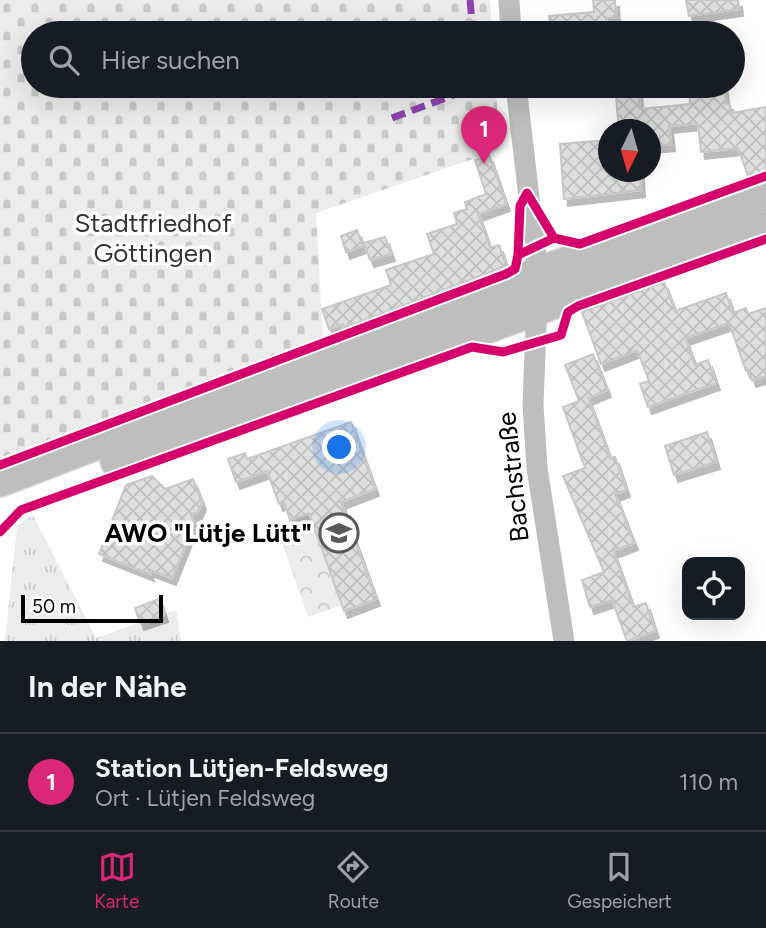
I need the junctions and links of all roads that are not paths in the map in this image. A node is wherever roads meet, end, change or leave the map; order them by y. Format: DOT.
graph roads {
  1 [pos="509,0"];
  2 [pos="510,21"];
  3 [pos="517,98"];
  4 [pos="766,190"];
  5 [pos="766,225"];
  6 [pos="538,274"];
  7 [pos="538,307"];
  8 [pos="0,480"];
  9 [pos="0,504"];
  10 [pos="564,641"];
  1 -- 2 [label="street"];
  3 -- 6 [label="street, Bachstraße"];
  4 -- 6 [label="main road"];
  5 -- 7 [label="main road"];
  6 -- 7 [label="street, Bachstraße"];
  6 -- 8 [label="main road"];
  7 -- 9 [label="main road"];
  7 -- 10 [label="street, Bachstraße"];
}
